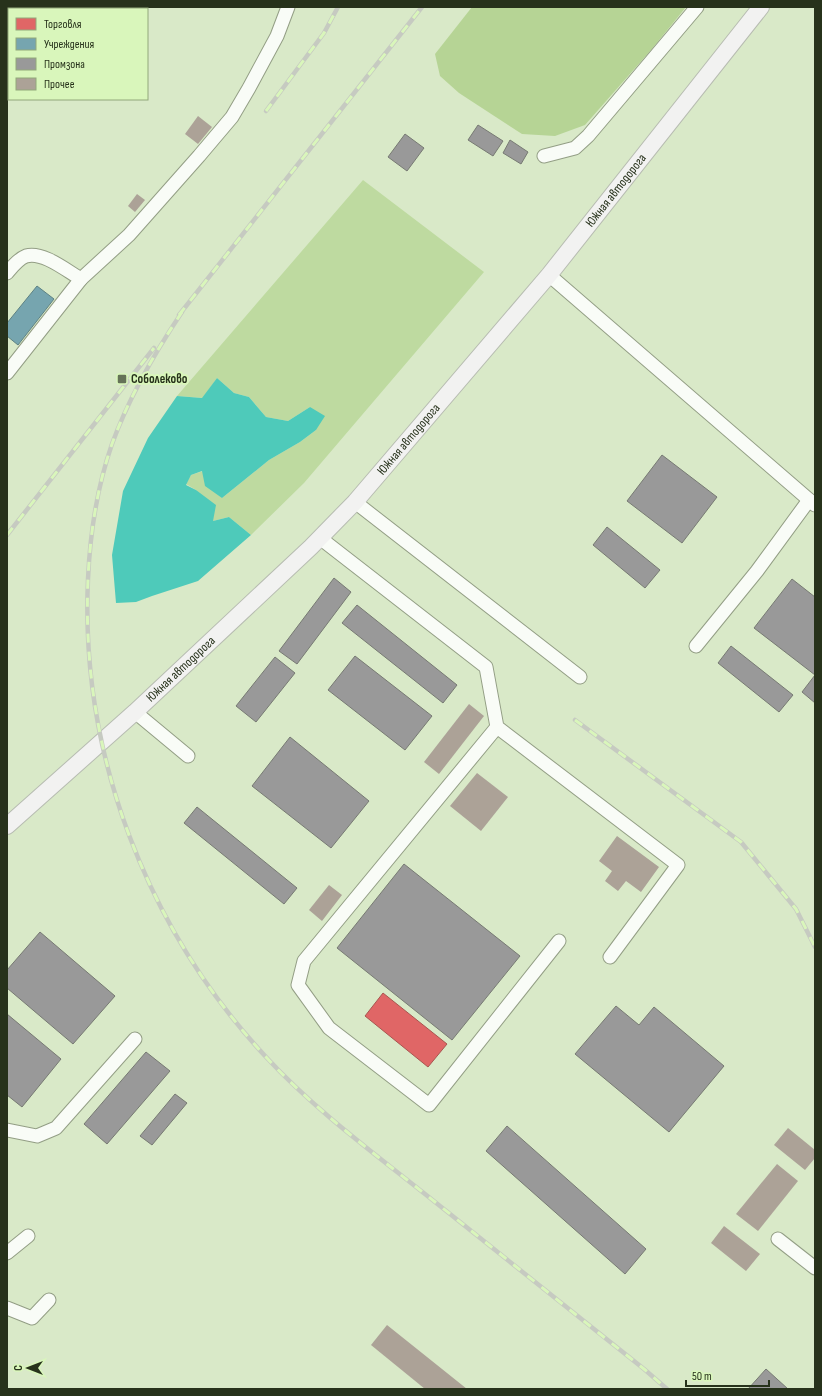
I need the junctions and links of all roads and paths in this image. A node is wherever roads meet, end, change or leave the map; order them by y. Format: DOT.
graph roads {
  1 [pos="288,7"];
  2 [pos="697,7"];
  3 [pos="761,7"];
  4 [pos="544,156"];
  5 [pos="7,273"];
  6 [pos="549,275"];
  7 [pos="81,279"];
  8 [pos="7,373"];
  9 [pos="355,502"];
  10 [pos="812,503"];
  11 [pos="320,538"];
  12 [pos="696,646"];
  13 [pos="580,677"];
  14 [pos="135,712"];
  15 [pos="497,726"];
  16 [pos="188,756"];
  17 [pos="7,826"];
  18 [pos="559,941"];
  19 [pos="610,957"];
  20 [pos="135,1039"];
  21 [pos="7,1130"];
  22 [pos="28,1236"];
  23 [pos="778,1239"];
  24 [pos="7,1253"];
  25 [pos="815,1268"];
  26 [pos="49,1300"];
  27 [pos="7,1308"];
  1 -- 7 [label="street"];
  2 -- 4 [label="street"];
  3 -- 6 [label="main road, Южная автодорога"];
  5 -- 7 [label="street"];
  6 -- 9 [label="main road, Южная автодорога"];
  6 -- 10 [label="street"];
  7 -- 8 [label="street"];
  9 -- 11 [label="main road, Южная автодорога"];
  9 -- 13 [label="street"];
  10 -- 12 [label="street"];
  11 -- 14 [label="main road, Южная автодорога"];
  11 -- 15 [label="street"];
  14 -- 16 [label="street"];
  14 -- 17 [label="main road, Южная автодорога"];
  15 -- 18 [label="street"];
  15 -- 19 [label="street"];
  20 -- 21 [label="street"];
  22 -- 24 [label="street"];
  23 -- 25 [label="street"];
  26 -- 27 [label="street"];
}
